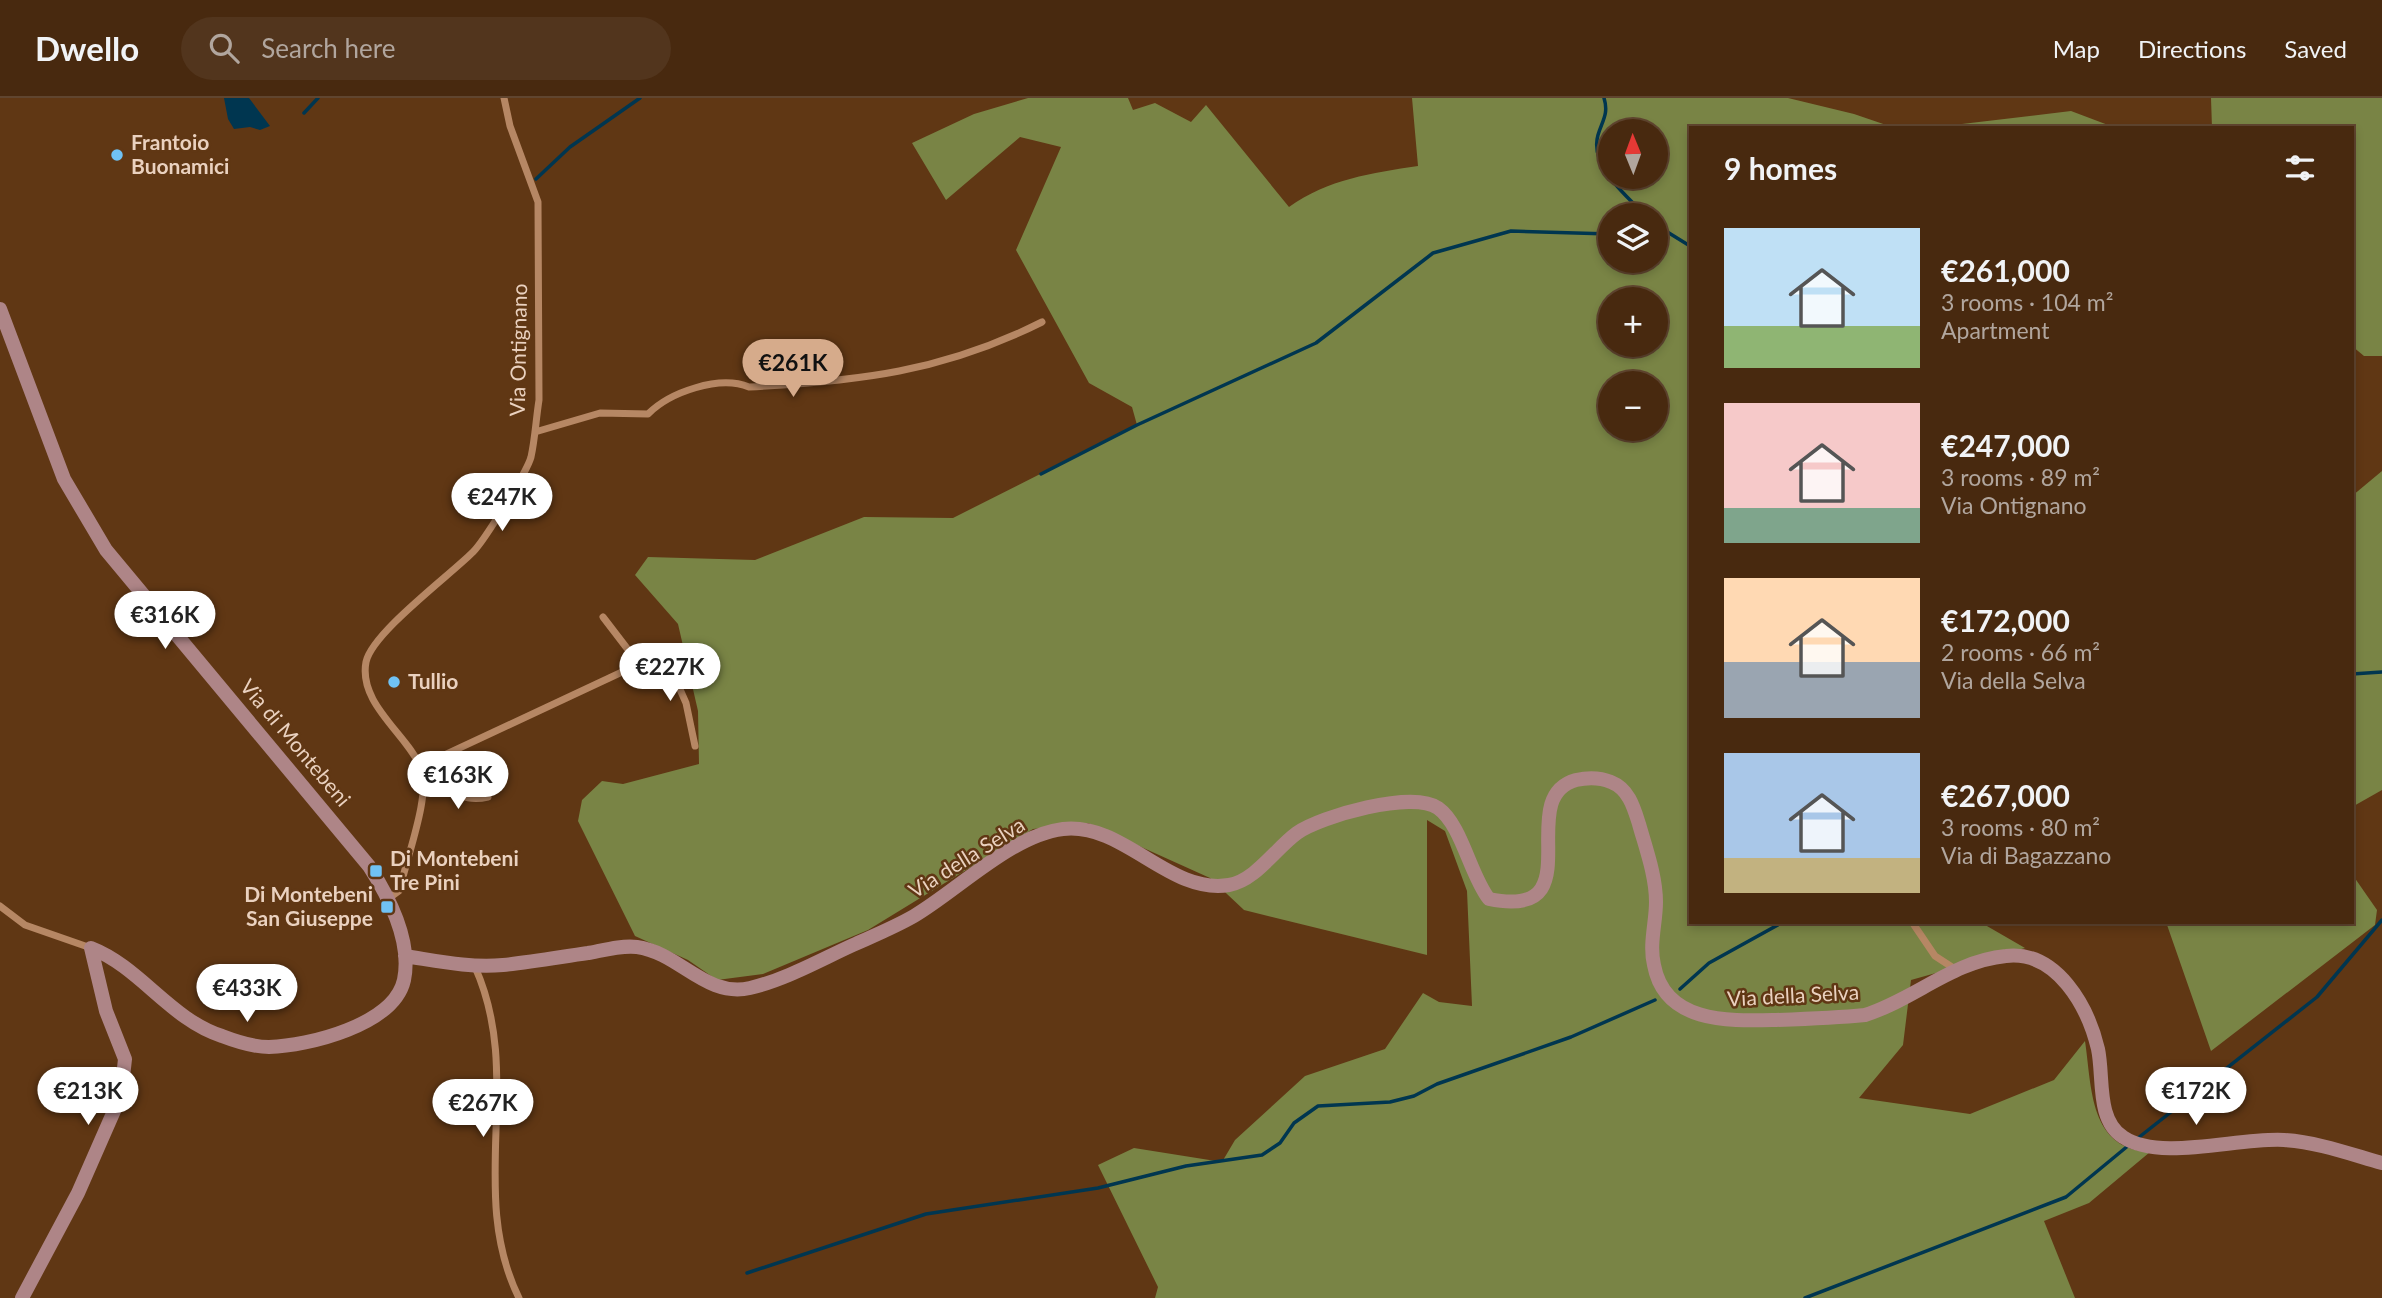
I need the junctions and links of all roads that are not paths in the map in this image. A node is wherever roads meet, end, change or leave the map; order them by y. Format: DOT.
graph roads {
  1 [pos="504,98"];
  2 [pos="0,309"];
  3 [pos="1042,322"];
  4 [pos="535,432"];
  5 [pos="603,617"];
  6 [pos="639,664"];
  7 [pos="674,678"];
  8 [pos="695,746"];
  9 [pos="421,766"];
  10 [pos="425,786"];
  11 [pos="488,797"];
  12 [pos="388,899"];
  13 [pos="0,906"];
  14 [pos="1913,924"];
  15 [pos="91,948"];
  16 [pos="405,956"];
  17 [pos="475,966"];
  18 [pos="1955,969"];
  19 [pos="2382,1163"];
  20 [pos="22,1298"];
  21 [pos="519,1298"];
  1 -- 4 [label="street, Via Ontignano"];
  2 -- 12 [label="street, Via di Montebeni"];
  3 -- 4 [label="street"];
  4 -- 9 [label="street, Via Ontignano"];
  5 -- 6 [label="street"];
  6 -- 7 [label="street"];
  6 -- 7 [label="street"];
  6 -- 9 [label="street"];
  7 -- 8 [label="street"];
  9 -- 10 [label="street, Via Ontignano"];
  10 -- 11 [label="street"];
  10 -- 12 [label="street, Via Ontignano"];
  12 -- 16 [label="street, Via di Montebeni"];
  13 -- 15 [label="street"];
  14 -- 18 [label="street"];
  15 -- 16 [label="street"];
  15 -- 20 [label="street"];
  16 -- 17 [label="street, Via della Selva"];
  17 -- 18 [label="street, Via della Selva"];
  17 -- 21 [label="street"];
  18 -- 19 [label="street, Via della Selva"];
}
